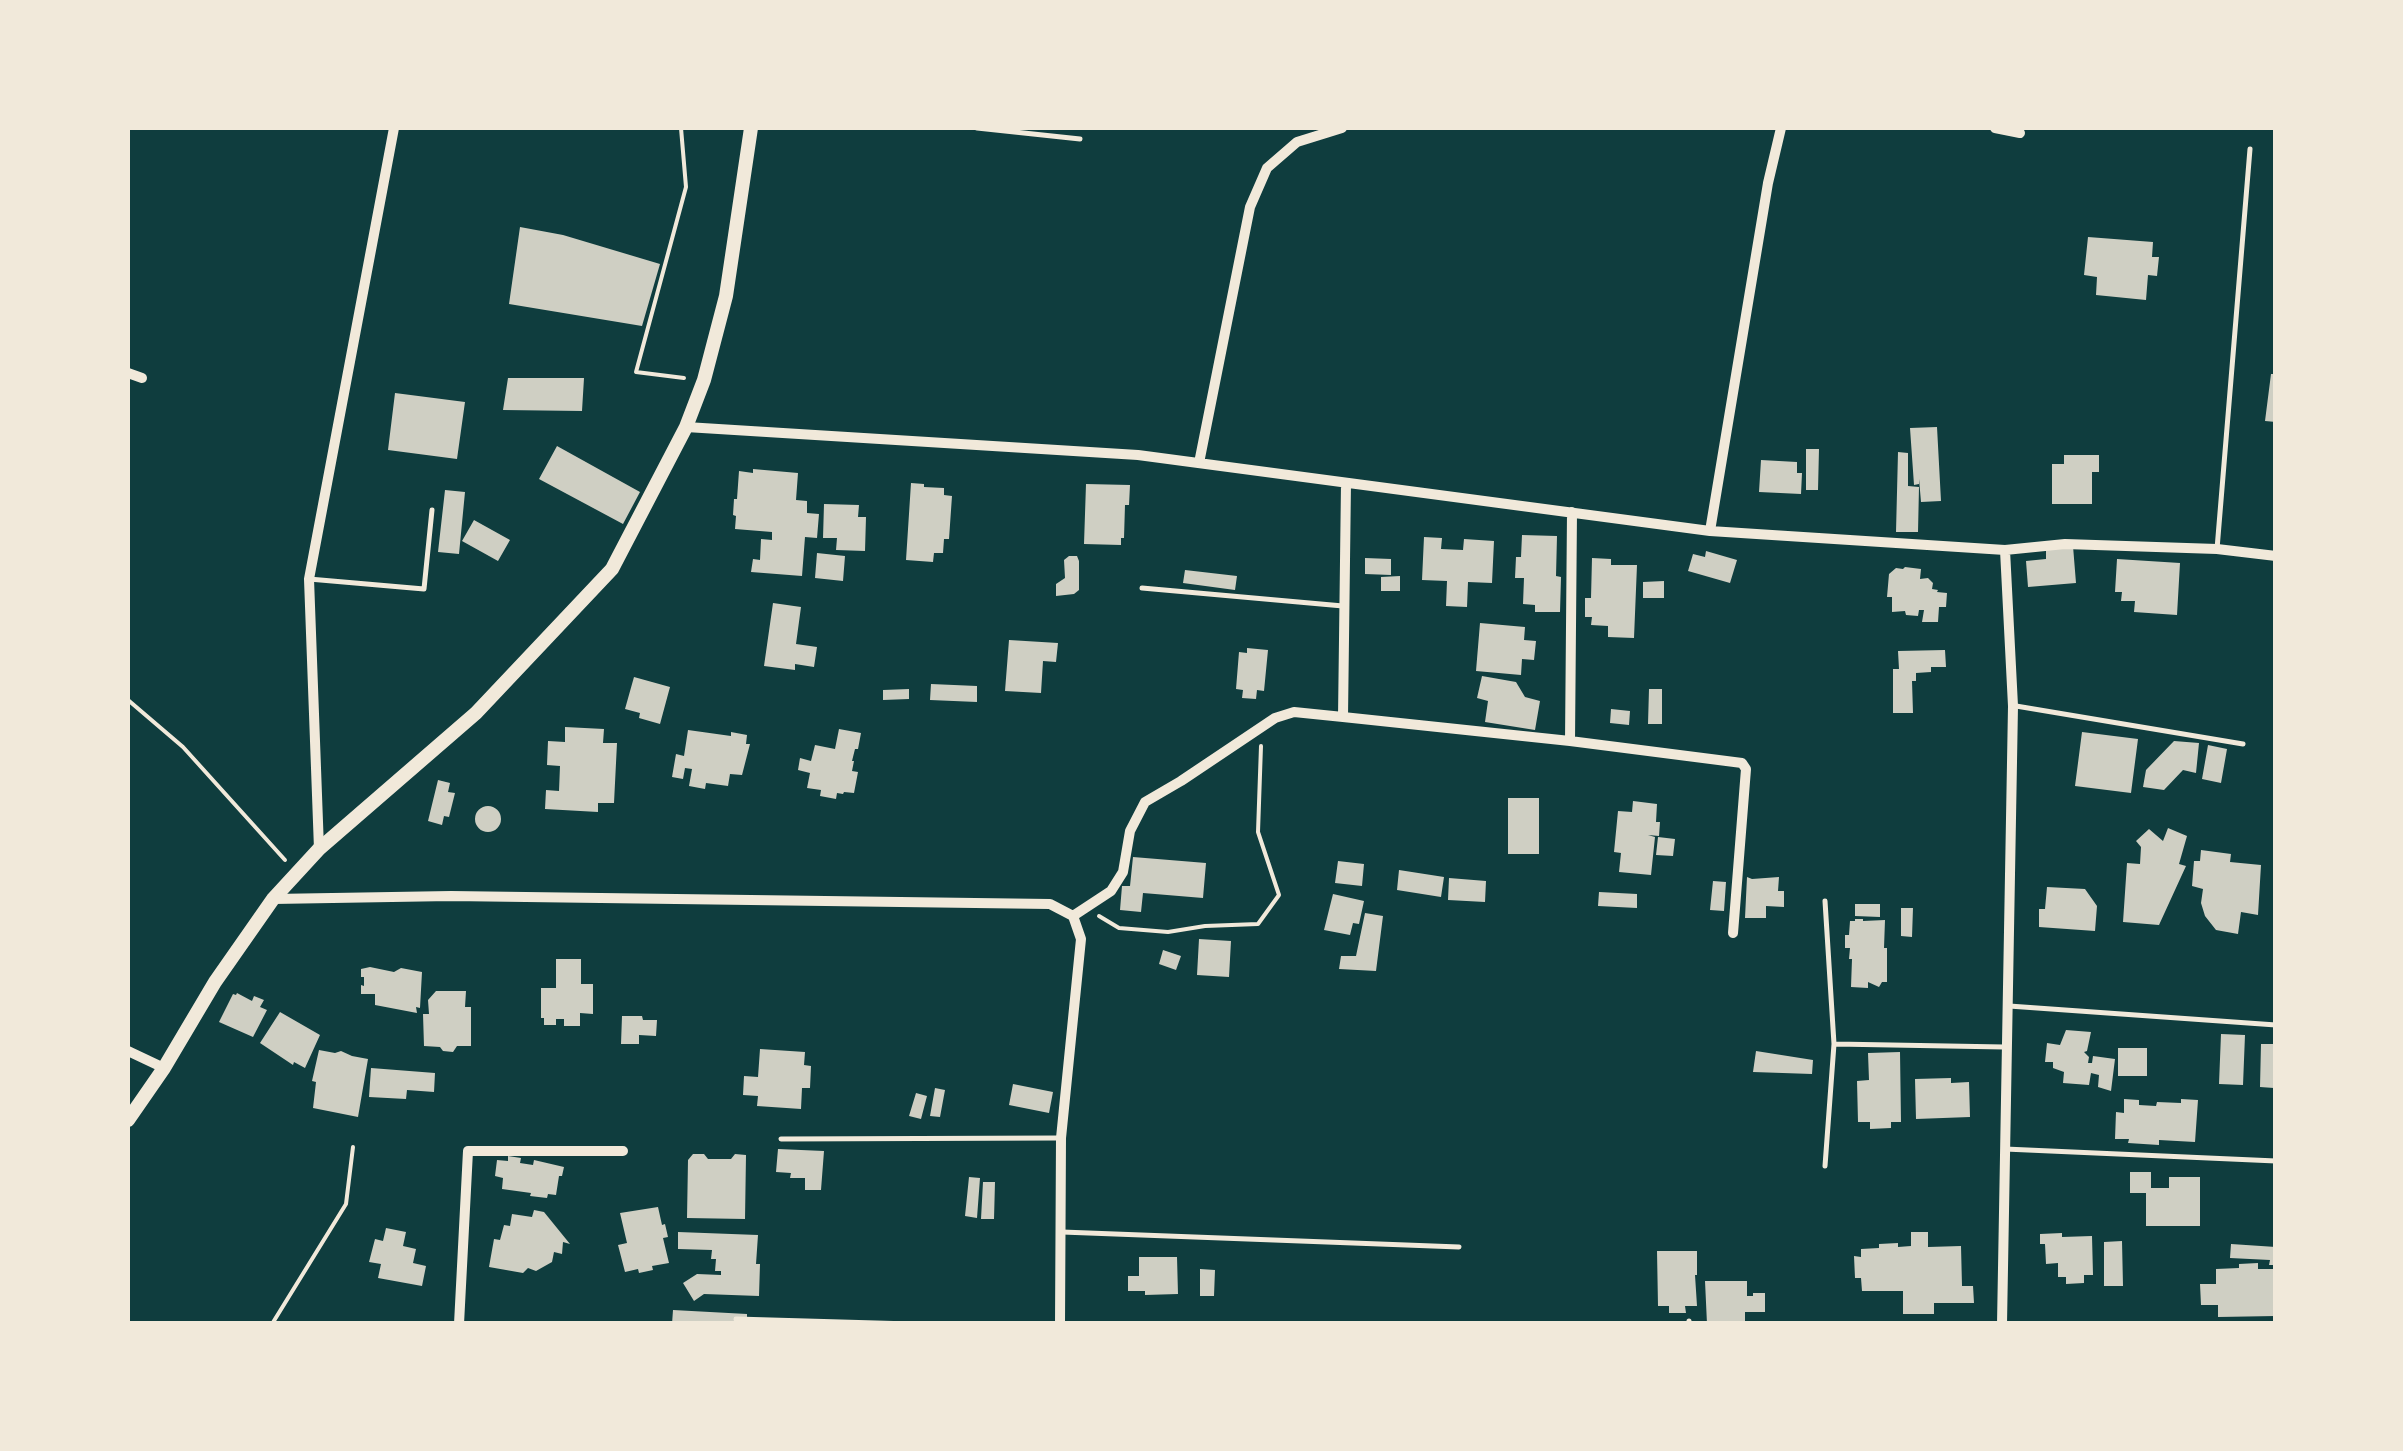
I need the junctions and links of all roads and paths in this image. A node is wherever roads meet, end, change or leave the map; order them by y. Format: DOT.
graph roads {
  1 [pos="394,128"];
  2 [pos="681,128"];
  3 [pos="751,128"];
  4 [pos="977,128"];
  5 [pos="1342,128"];
  6 [pos="1781,128"];
  7 [pos="1995,128"];
  8 [pos="2020,133"];
  9 [pos="1080,139"];
  10 [pos="2250,150"];
  11 [pos="128,373"];
  12 [pos="142,378"];
  13 [pos="704,380"];
  14 [pos="686,426"];
  15 [pos="1199,463"];
  16 [pos="1346,482"];
  17 [pos="432,510"];
  18 [pos="1572,512"];
  19 [pos="1710,531"];
  20 [pos="2006,550"];
  21 [pos="2217,550"];
  22 [pos="2276,556"];
  23 [pos="310,579"];
  24 [pos="1142,588"];
  25 [pos="1344,606"];
  26 [pos="128,700"];
  27 [pos="2013,706"];
  28 [pos="1344,717"];
  29 [pos="1262,727"];
  30 [pos="1570,741"];
  31 [pos="2243,744"];
  32 [pos="319,849"];
  33 [pos="297,873"];
  34 [pos="273,899"];
  35 [pos="1824,901"];
  36 [pos="1086,908"];
  37 [pos="1073,916"];
  38 [pos="1733,933"];
  39 [pos="2008,1006"];
  40 [pos="2276,1025"];
  41 [pos="1834,1044"];
  42 [pos="2007,1048"];
  43 [pos="128,1051"];
  44 [pos="164,1068"];
  45 [pos="128,1120"];
  46 [pos="1061,1138"];
  47 [pos="781,1140"];
  48 [pos="353,1146"];
  49 [pos="2005,1149"];
  50 [pos="622,1151"];
  51 [pos="2276,1161"];
  52 [pos="1826,1166"];
  53 [pos="1062,1232"];
  54 [pos="1459,1247"];
  55 [pos="736,1319"];
  56 [pos="272,1324"];
  57 [pos="458,1324"];
  58 [pos="911,1324"];
  59 [pos="1060,1324"];
  60 [pos="2002,1324"];
  1 -- 23 [label="street"];
  2 -- 13 [label="path"];
  3 -- 13 [label="street"];
  4 -- 9 [label="lane"];
  5 -- 15 [label="street"];
  6 -- 19 [label="street"];
  7 -- 8 [label="street"];
  10 -- 21 [label="lane"];
  11 -- 12 [label="street"];
  13 -- 14 [label="street"];
  14 -- 15 [label="street"];
  14 -- 32 [label="street"];
  15 -- 16 [label="street"];
  16 -- 18 [label="street"];
  16 -- 25 [label="street"];
  17 -- 23 [label="lane"];
  18 -- 19 [label="street"];
  18 -- 30 [label="street"];
  19 -- 20 [label="street"];
  20 -- 21 [label="street"];
  20 -- 27 [label="street"];
  21 -- 22 [label="street"];
  23 -- 32 [label="street"];
  24 -- 25 [label="lane"];
  25 -- 28 [label="street"];
  26 -- 33 [label="path"];
  27 -- 31 [label="lane"];
  27 -- 39 [label="street"];
  28 -- 29 [label="street"];
  28 -- 30 [label="street"];
  29 -- 36 [label="street"];
  29 -- 36 [label="path"];
  30 -- 38 [label="street"];
  32 -- 33 [label="street"];
  33 -- 34 [label="street"];
  34 -- 37 [label="street"];
  34 -- 44 [label="street"];
  35 -- 41 [label="lane"];
  36 -- 37 [label="street"];
  37 -- 46 [label="street"];
  39 -- 40 [label="lane"];
  39 -- 42 [label="street"];
  41 -- 42 [label="lane"];
  41 -- 52 [label="lane"];
  42 -- 49 [label="street"];
  43 -- 44 [label="street"];
  44 -- 45 [label="street"];
  46 -- 47 [label="lane"];
  46 -- 53 [label="street"];
  48 -- 56 [label="path"];
  49 -- 51 [label="lane"];
  49 -- 60 [label="street"];
  50 -- 57 [label="street"];
  53 -- 54 [label="lane"];
  53 -- 59 [label="street"];
  55 -- 58 [label="lane"];
}
